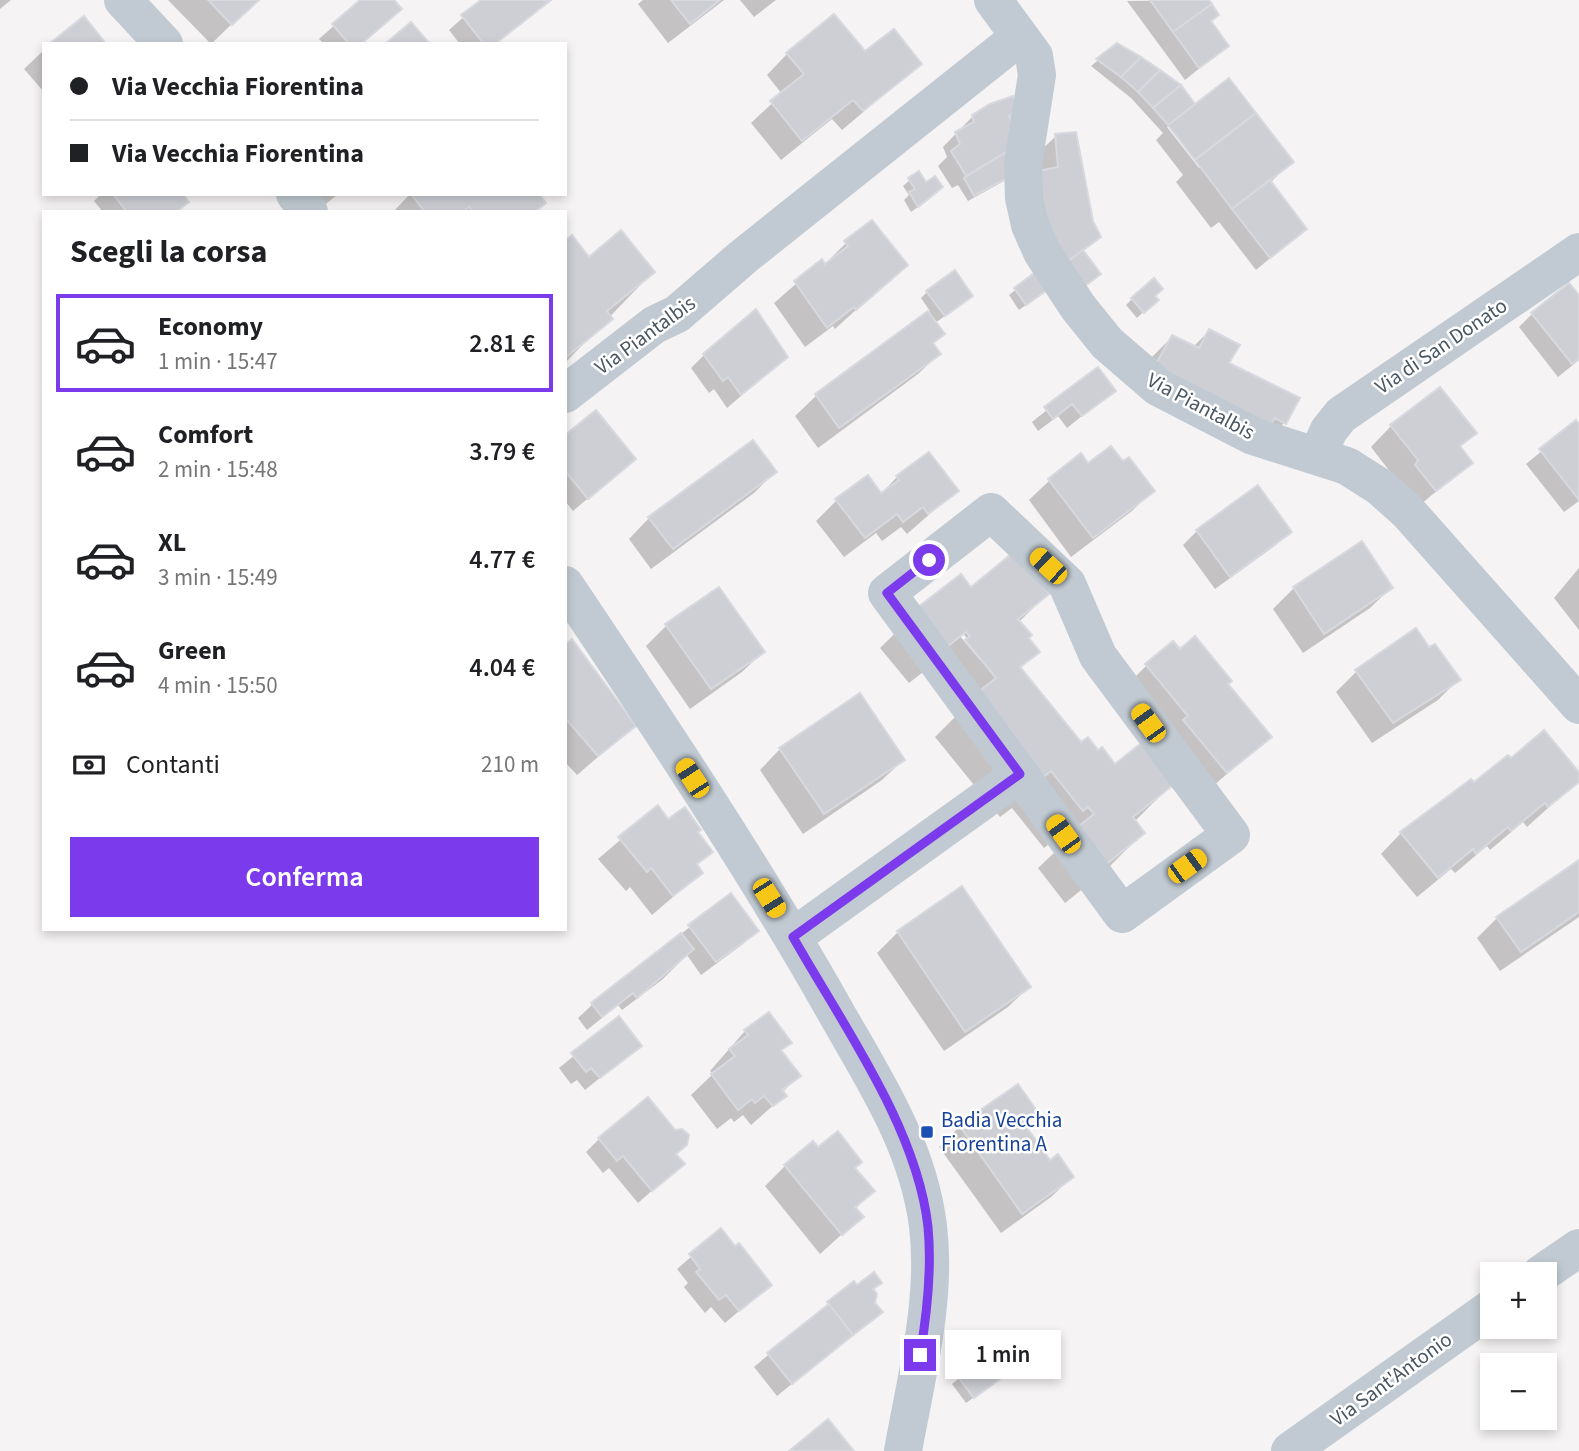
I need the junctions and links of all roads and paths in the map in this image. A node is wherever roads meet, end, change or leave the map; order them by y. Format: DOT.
graph roads {
  1 [pos="122,0"];
  2 [pos="993,0"];
  3 [pos="1018,38"];
  4 [pos="161,42"];
  5 [pos="297,196"];
  6 [pos="307,210"];
  7 [pos="1579,252"];
  8 [pos="567,392"];
  9 [pos="1318,454"];
  10 [pos="567,588"];
  11 [pos="1579,705"];
  12 [pos="1020,774"];
  13 [pos="793,937"];
  14 [pos="1579,1248"];
  15 [pos="1557,1263"];
  16 [pos="1480,1316"];
  17 [pos="903,1451"];
  18 [pos="1290,1451"];
  1 -- 4 [label="street"];
  2 -- 3 [label="street, Via Piantalbis"];
  3 -- 8 [label="street, Via Piantalbis"];
  3 -- 9 [label="street, Via Piantalbis"];
  5 -- 6 [label="street"];
  7 -- 9 [label="street, Via di San Donato"];
  9 -- 11 [label="street, Via Piantalbis"];
  10 -- 13 [label="street"];
  12 -- 12 [label="street"];
  12 -- 13 [label="street"];
  13 -- 17 [label="street"];
  14 -- 15 [label="street"];
  16 -- 18 [label="street, Via Sant'Antonio"];
}
